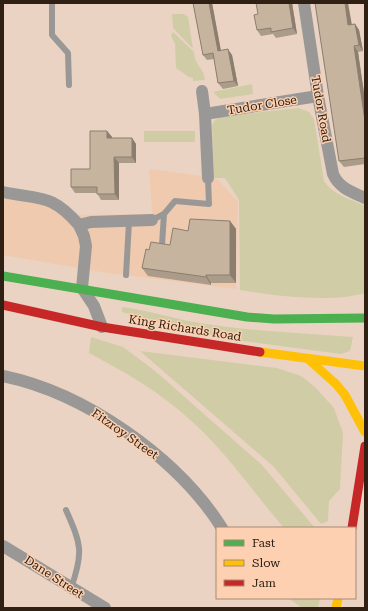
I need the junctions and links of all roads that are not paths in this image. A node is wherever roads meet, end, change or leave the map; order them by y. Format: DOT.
graph roads {
  1 [pos="52,3"];
  2 [pos="304,3"];
  3 [pos="69,85"];
  4 [pos="202,92"];
  5 [pos="318,96"];
  6 [pos="205,114"];
  7 [pos="208,178"];
  8 [pos="3,192"];
  9 [pos="365,198"];
  10 [pos="164,214"];
  11 [pos="152,220"];
  12 [pos="129,222"];
  13 [pos="80,225"];
  14 [pos="162,245"];
  15 [pos="126,275"];
  16 [pos="3,276"];
  17 [pos="82,288"];
  18 [pos="3,304"];
  19 [pos="365,318"];
  20 [pos="102,327"];
  21 [pos="308,359"];
  22 [pos="365,366"];
  23 [pos="3,376"];
  24 [pos="365,432"];
  25 [pos="365,446"];
  26 [pos="66,510"];
  27 [pos="221,527"];
  28 [pos="352,527"];
  29 [pos="3,546"];
  30 [pos="71,588"];
  31 [pos="105,608"];
  1 -- 3 [label="lane"];
  2 -- 5 [label="street, Tudor Road"];
  4 -- 6 [label="street"];
  5 -- 6 [label="street, Tudor Close"];
  5 -- 9 [label="street, Tudor Road"];
  6 -- 7 [label="street"];
  7 -- 10 [label="lane"];
  8 -- 13 [label="street"];
  10 -- 11 [label="lane"];
  10 -- 14 [label="lane"];
  11 -- 12 [label="street"];
  12 -- 13 [label="street"];
  12 -- 15 [label="lane"];
  13 -- 17 [label="street"];
  16 -- 17 [label="main road, King Richards Road"];
  17 -- 19 [label="main road, King Richards Road"];
  17 -- 20 [label="street"];
  18 -- 20 [label="main road, King Richards Road"];
  20 -- 21 [label="main road, King Richards Road"];
  21 -- 22 [label="main road, King Richards Road"];
  21 -- 24 [label="main road"];
  23 -- 27 [label="street, Fitzroy Street"];
  25 -- 28 [label="main road"];
  26 -- 30 [label="lane"];
  29 -- 30 [label="street, Dane Street"];
  30 -- 31 [label="street, Dane Street"];
}
